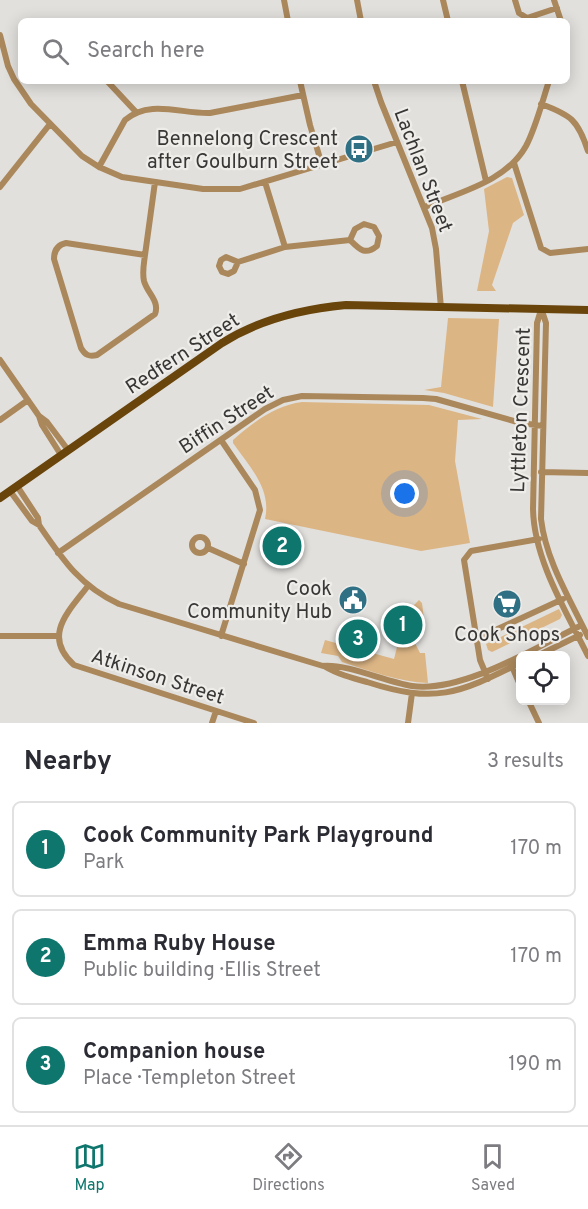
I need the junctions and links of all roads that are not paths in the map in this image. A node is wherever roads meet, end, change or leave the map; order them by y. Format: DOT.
graph roads {
  1 [pos="284,0"];
  2 [pos="357,0"];
  3 [pos="443,0"];
  4 [pos="515,0"];
  5 [pos="554,0"];
  6 [pos="557,8"];
  7 [pos="287,18"];
  8 [pos="360,18"];
  9 [pos="447,18"];
  10 [pos="560,18"];
  11 [pos="0,35"];
  12 [pos="2,52"];
  13 [pos="110,84"];
  14 [pos="301,84"];
  15 [pos="375,84"];
  16 [pos="463,84"];
  17 [pos="548,84"];
  18 [pos="303,94"];
  19 [pos="541,104"];
  20 [pos="136,112"];
  21 [pos="50,124"];
  22 [pos="397,142"];
  23 [pos="588,151"];
  24 [pos="514,163"];
  25 [pos="322,165"];
  26 [pos="99,167"];
  27 [pos="486,181"];
  28 [pos="155,182"];
  29 [pos="266,182"];
  30 [pos="0,186"];
  31 [pos="425,207"];
  32 [pos="350,240"];
  33 [pos="285,248"];
  34 [pos="588,249"];
  35 [pos="145,255"];
  36 [pos="238,262"];
  37 [pos="441,308"];
  38 [pos="541,310"];
  39 [pos="588,310"];
  40 [pos="0,360"];
  41 [pos="28,400"];
  42 [pos="0,420"];
  43 [pos="535,425"];
  44 [pos="543,426"];
  45 [pos="221,440"];
  46 [pos="65,453"];
  47 [pos="534,472"];
  48 [pos="542,472"];
  49 [pos="588,473"];
  50 [pos="17,486"];
  51 [pos="10,491"];
  52 [pos="0,498"];
  53 [pos="39,525"];
  54 [pos="544,538"];
  55 [pos="536,539"];
  56 [pos="208,548"];
  57 [pos="58,553"];
  58 [pos="244,564"];
  59 [pos="88,586"];
  60 [pos="568,596"];
  61 [pos="561,600"];
  62 [pos="575,628"];
  63 [pos="585,631"];
  64 [pos="0,636"];
  65 [pos="59,636"];
  66 [pos="221,636"];
  67 [pos="578,636"];
  68 [pos="476,639"];
  69 [pos="547,651"];
  70 [pos="588,656"];
  71 [pos="509,660"];
  72 [pos="323,666"];
  73 [pos="516,666"];
  74 [pos="512,668"];
  75 [pos="487,676"];
  76 [pos="516,676"];
  77 [pos="412,686"];
  78 [pos="411,694"];
  79 [pos="530,705"];
  80 [pos="216,711"];
  81 [pos="212,723"];
  82 [pos="254,723"];
  83 [pos="408,723"];
  84 [pos="539,723"];
  1 -- 7 [label="street"];
  2 -- 8 [label="street"];
  3 -- 9 [label="street"];
  4 -- 6 [label="street"];
  5 -- 6 [label="street"];
  6 -- 10 [label="street"];
  11 -- 12 [label="street"];
  12 -- 21 [label="street"];
  13 -- 20 [label="street"];
  14 -- 18 [label="street"];
  15 -- 22 [label="street, Lachlan Street"];
  16 -- 27 [label="street"];
  17 -- 19 [label="street"];
  18 -- 20 [label="street"];
  18 -- 25 [label="street"];
  19 -- 23 [label="street"];
  19 -- 24 [label="street"];
  20 -- 26 [label="street"];
  21 -- 26 [label="street"];
  21 -- 30 [label="street"];
  22 -- 25 [label="street"];
  22 -- 31 [label="street, Lachlan Street"];
  24 -- 27 [label="street"];
  24 -- 34 [label="street"];
  25 -- 29 [label="street"];
  26 -- 28 [label="street"];
  27 -- 31 [label="street"];
  28 -- 29 [label="street"];
  28 -- 35 [label="street"];
  29 -- 33 [label="street"];
  31 -- 37 [label="street, Lachlan Street"];
  32 -- 32 [label="street"];
  32 -- 33 [label="street"];
  33 -- 36 [label="street"];
  35 -- 35 [label="street"];
  37 -- 38 [label="main road, Redfern Street"];
  37 -- 46 [label="main road, Redfern Street"];
  38 -- 39 [label="main road, Redfern Street"];
  38 -- 43 [label="street, Lyttleton Crescent"];
  38 -- 44 [label="street, Lyttleton Crescent"];
  40 -- 41 [label="street"];
  41 -- 42 [label="street"];
  41 -- 46 [label="street"];
  43 -- 44 [label="street, Biffin Street"];
  43 -- 45 [label="street, Biffin Street"];
  43 -- 47 [label="street, Lyttleton Crescent"];
  44 -- 48 [label="street, Lyttleton Crescent"];
  45 -- 57 [label="street, Biffin Street"];
  45 -- 58 [label="street"];
  46 -- 50 [label="main road, Redfern Street"];
  47 -- 48 [label="street"];
  47 -- 55 [label="street, Lyttleton Crescent"];
  48 -- 49 [label="street"];
  48 -- 54 [label="street, Lyttleton Crescent"];
  50 -- 51 [label="main road, Redfern Street"];
  50 -- 53 [label="street"];
  51 -- 52 [label="main road, Redfern Street"];
  51 -- 53 [label="street"];
  53 -- 57 [label="street"];
  54 -- 55 [label="street"];
  54 -- 60 [label="street, Lyttleton Crescent"];
  55 -- 61 [label="street, Lyttleton Crescent"];
  55 -- 68 [label="street"];
  56 -- 58 [label="street"];
  57 -- 59 [label="street"];
  58 -- 66 [label="street"];
  59 -- 65 [label="street"];
  59 -- 66 [label="street"];
  60 -- 61 [label="street"];
  60 -- 63 [label="street, Lyttleton Crescent"];
  61 -- 62 [label="street, Lyttleton Crescent"];
  61 -- 68 [label="street"];
  62 -- 63 [label="street"];
  62 -- 67 [label="street, Lyttleton Crescent"];
  62 -- 71 [label="street"];
  63 -- 67 [label="street"];
  64 -- 65 [label="street"];
  65 -- 80 [label="street, Atkinson Street"];
  66 -- 72 [label="street"];
  67 -- 69 [label="street"];
  67 -- 70 [label="street, Lyttleton Crescent"];
  68 -- 75 [label="street"];
  71 -- 74 [label="street"];
  71 -- 75 [label="street"];
  72 -- 77 [label="street"];
  72 -- 78 [label="street"];
  73 -- 74 [label="street"];
  74 -- 75 [label="street"];
  74 -- 76 [label="street"];
  75 -- 77 [label="street"];
  75 -- 78 [label="street"];
  77 -- 78 [label="street"];
  78 -- 83 [label="street"];
  79 -- 84 [label="street"];
  80 -- 81 [label="street"];
  80 -- 82 [label="street, Atkinson Street"];
}
